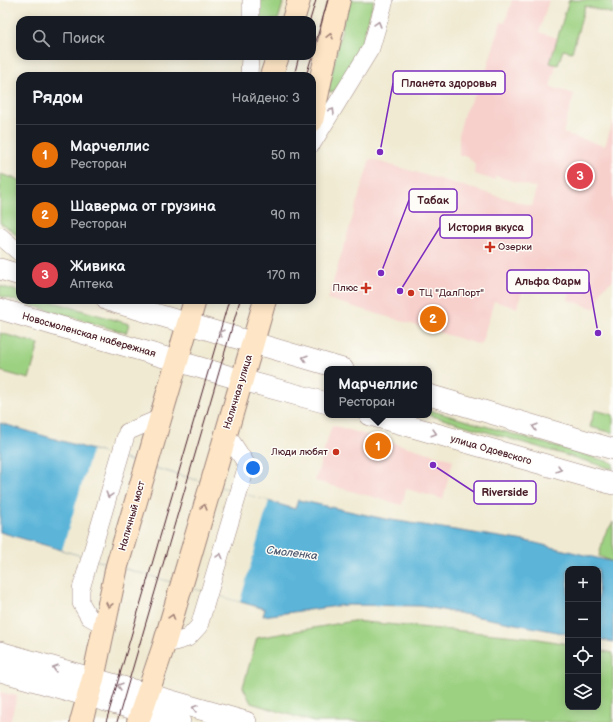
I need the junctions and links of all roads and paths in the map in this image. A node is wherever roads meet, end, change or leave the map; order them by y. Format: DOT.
graph roads {
  1 [pos="251,0"];
  2 [pos="299,0"];
  3 [pos="339,0"];
  4 [pos="385,0"];
  5 [pos="251,16"];
  6 [pos="294,16"];
  7 [pos="250,60"];
  8 [pos="276,60"];
  9 [pos="250,72"];
  10 [pos="272,72"];
  11 [pos="316,102"];
  12 [pos="316,137"];
  13 [pos="0,236"];
  14 [pos="16,250"];
  15 [pos="0,269"];
  16 [pos="16,274"];
  17 [pos="120,304"];
  18 [pos="195,304"];
  19 [pos="264,304"];
  20 [pos="0,309"];
  21 [pos="188,324"];
  22 [pos="253,342"];
  23 [pos="177,361"];
  24 [pos="333,366"];
  25 [pos="242,380"];
  26 [pos="432,396"];
  27 [pos="324,402"];
  28 [pos="160,418"];
  29 [pos="381,418"];
  30 [pos="226,433"];
  31 [pos="613,449"];
  32 [pos="613,484"];
  33 [pos="105,626"];
  34 [pos="164,645"];
  35 [pos="0,652"];
  36 [pos="0,671"];
  37 [pos="90,688"];
  38 [pos="142,709"];
  39 [pos="81,722"];
  40 [pos="180,722"];
  41 [pos="246,722"];
  1 -- 5 [label="street"];
  2 -- 6 [label="main road"];
  11 -- 3 [label="main road, one-way"];
  12 -- 4 [label="street, one-way"];
  7 -- 9 [label="street"];
  8 -- 10 [label="main road"];
  13 -- 14 [label="street"];
  15 -- 16 [label="street"];
  17 -- 21 [label="street"];
  18 -- 21 [label="main road"];
  19 -- 22 [label="main road, Наличная улица"];
  20 -- 23 [label="street, Новосмоленская набережная"];
  22 -- 21 [label="street, one-way"];
  21 -- 23 [label="main road"];
  24 -- 22 [label="street, one-way"];
  22 -- 25 [label="main road, Наличная улица"];
  23 -- 25 [label="street"];
  23 -- 28 [label="main road"];
  25 -- 27 [label="street"];
  25 -- 30 [label="main road, Наличная улица"];
  31 -- 26 [label="street, one-way"];
  28 -- 33 [label="main road, Наличный мост, one-way"];
  28 -- 33 [label="street, one-way"];
  29 -- 32 [label="street, улица Одоевского, one-way"];
  34 -- 30 [label="main road, Наличная улица, one-way"];
  34 -- 30 [label="street, one-way"];
  33 -- 37 [label="main road"];
  34 -- 38 [label="main road"];
  37 -- 35 [label="street, one-way"];
  36 -- 37 [label="street"];
  37 -- 38 [label="street"];
  37 -- 39 [label="main road"];
  38 -- 40 [label="street"];
  41 -- 38 [label="street, one-way"];
}
